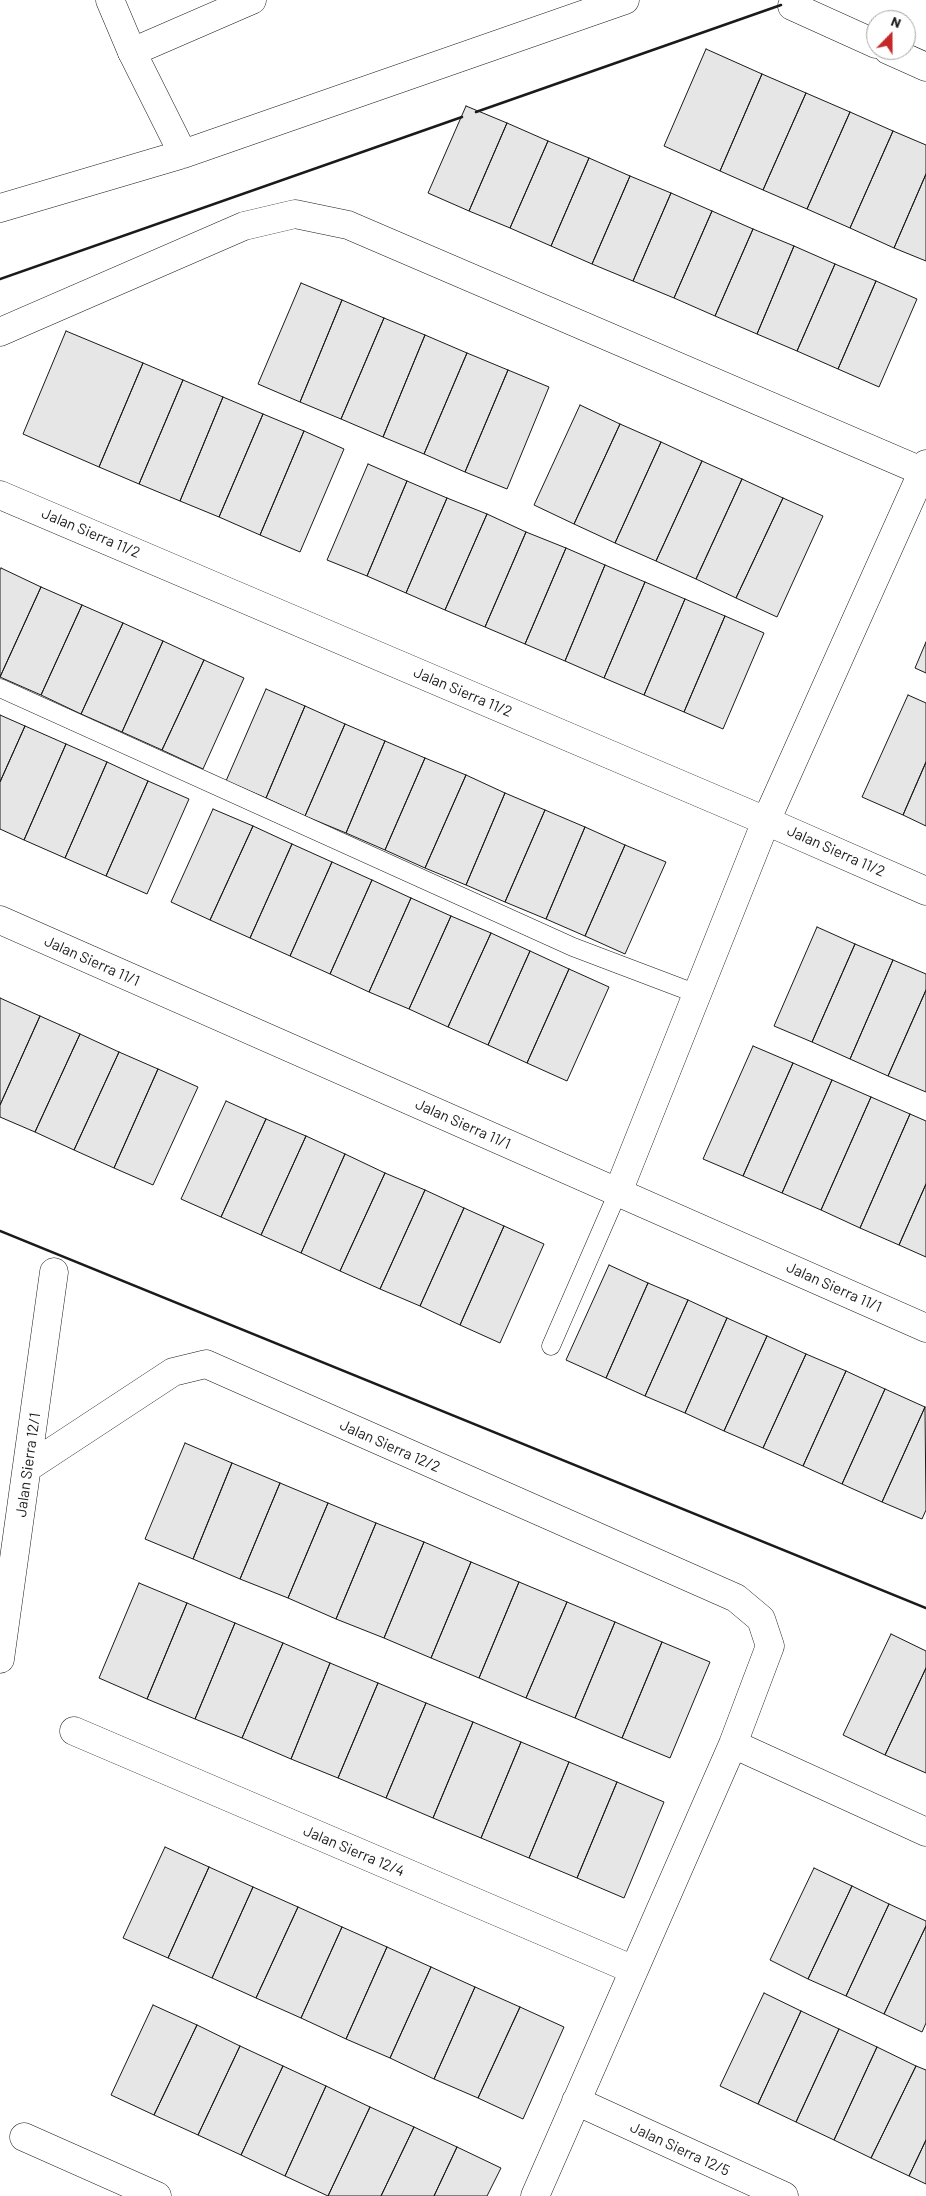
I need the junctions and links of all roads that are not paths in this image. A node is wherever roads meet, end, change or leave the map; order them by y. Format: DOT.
graph roads {
  1 [pos="110,0"];
  2 [pos="252,0"];
  3 [pos="625,0"];
  4 [pos="792,6"];
  5 [pos="866,39"];
  6 [pos="132,52"];
  7 [pos="910,60"];
  8 [pos="926,67"];
  9 [pos="183,154"];
  10 [pos="0,208"];
  11 [pos="0,332"];
  12 [pos="925,469"];
  13 [pos="0,495"];
  14 [pos="0,688"];
  15 [pos="766,821"];
  16 [pos="926,891"];
  17 [pos="0,920"];
  18 [pos="697,994"];
  19 [pos="618,1192"];
  20 [pos="54,1272"];
  21 [pos="926,1328"];
  22 [pos="551,1346"];
  23 [pos="27,1468"];
  24 [pos="0,1659"];
  25 [pos="74,1731"];
  26 [pos="733,1744"];
  27 [pos="926,1832"];
  28 [pos="634,1970"];
  29 [pos="576,2101"];
  30 [pos="24,2137"];
  31 [pos="157,2196"];
  32 [pos="535,2196"];
  33 [pos="784,2196"];
  1 -- 6 [label="street"];
  2 -- 6 [label="street"];
  3 -- 9 [label="street"];
  4 -- 5 [label="street"];
  6 -- 9 [label="street"];
  7 -- 8 [label="street"];
  9 -- 10 [label="street"];
  11 -- 12 [label="street"];
  12 -- 15 [label="street"];
  13 -- 15 [label="street, Jalan Sierra 11/2"];
  14 -- 18 [label="lane"];
  15 -- 16 [label="street, Jalan Sierra 11/2"];
  15 -- 18 [label="street"];
  17 -- 19 [label="street, Jalan Sierra 11/1"];
  18 -- 19 [label="street"];
  19 -- 21 [label="street, Jalan Sierra 11/1"];
  19 -- 22 [label="lane"];
  20 -- 23 [label="street, Jalan Sierra 12/1"];
  23 -- 24 [label="street, Jalan Sierra 12/1"];
  23 -- 26 [label="street, Jalan Sierra 12/2"];
  25 -- 28 [label="street, Jalan Sierra 12/4"];
  26 -- 27 [label="street"];
  26 -- 28 [label="street"];
  28 -- 29 [label="street"];
  29 -- 32 [label="street"];
  29 -- 33 [label="street, Jalan Sierra 12/5"];
  30 -- 31 [label="street"];
}
